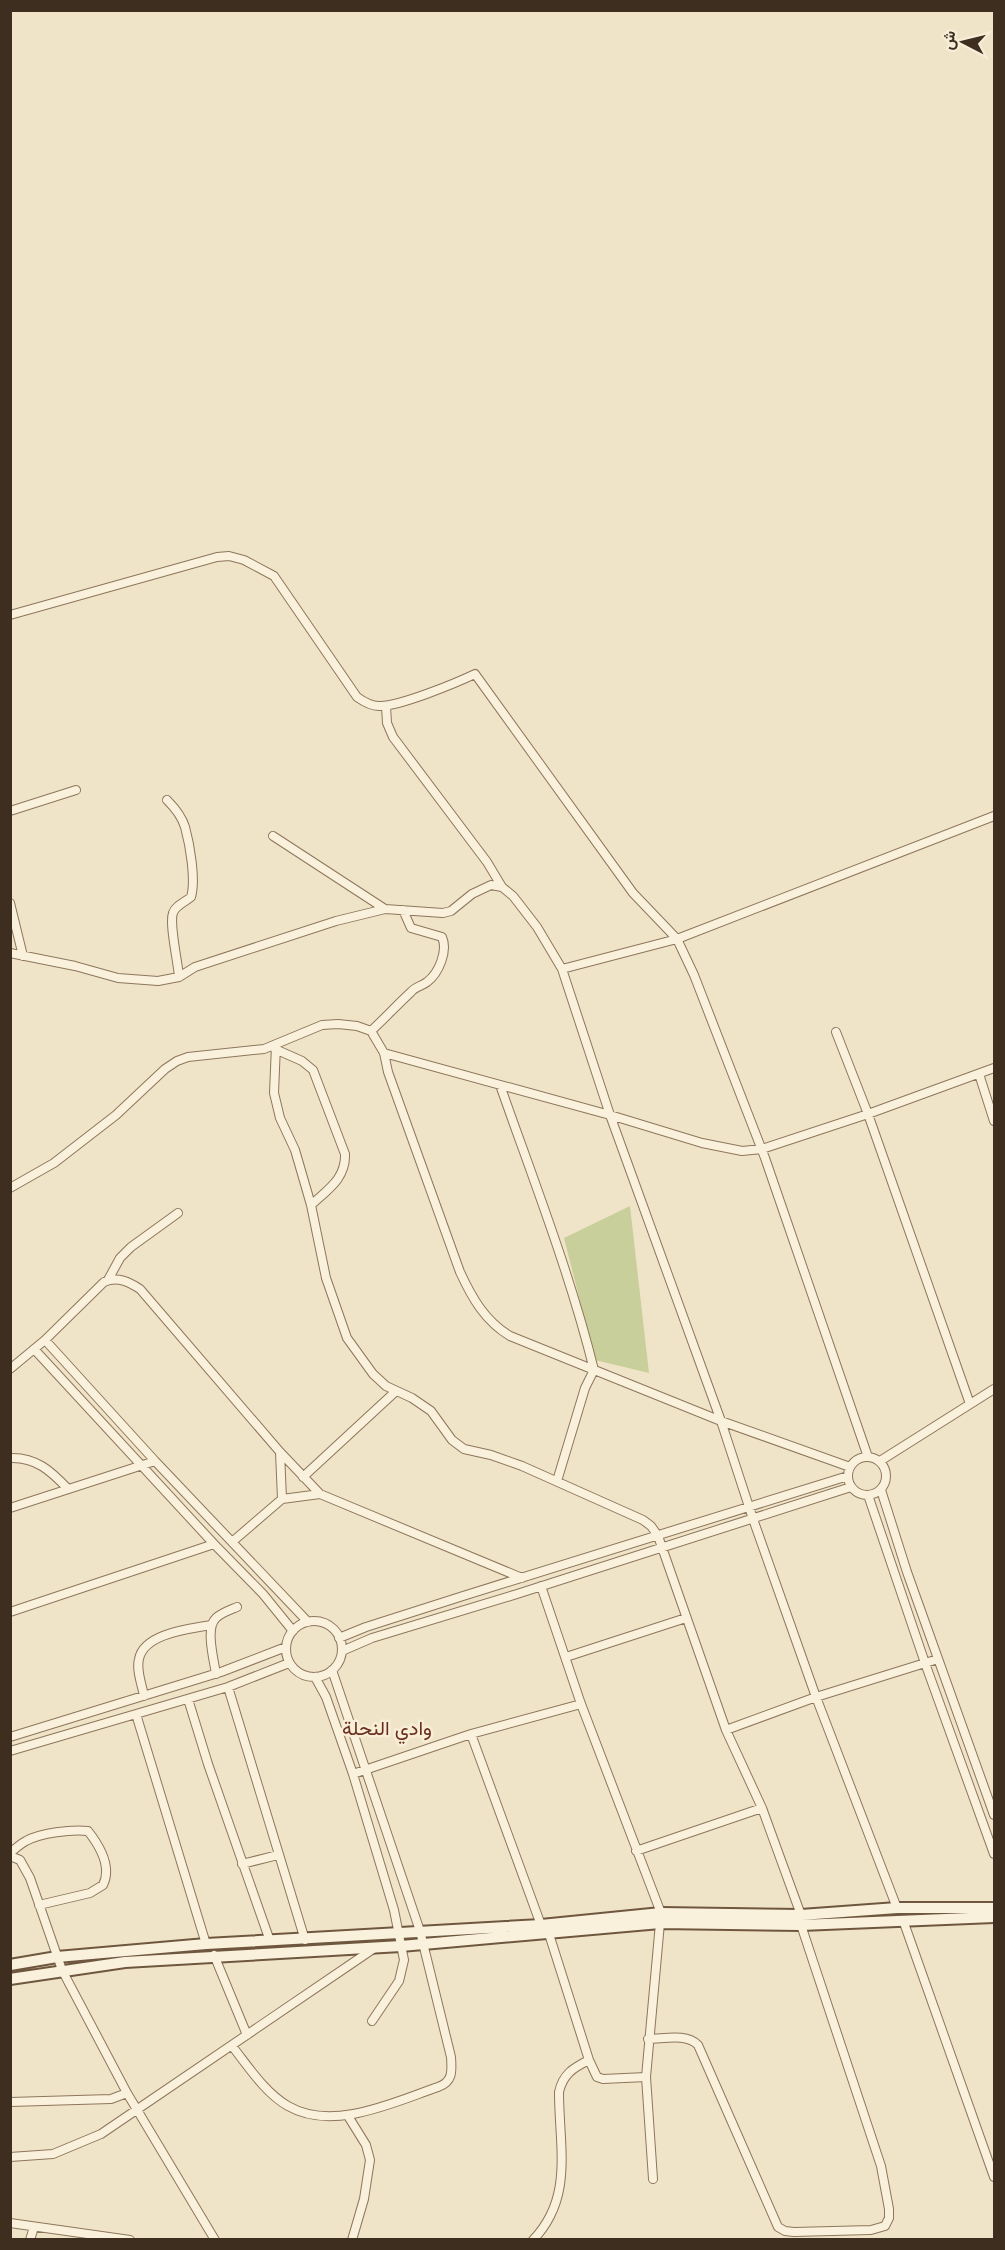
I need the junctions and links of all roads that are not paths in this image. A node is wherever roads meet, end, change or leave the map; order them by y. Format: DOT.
graph roads {
  1 [pos="10,615"];
  2 [pos="386,706"];
  3 [pos="76,790"];
  4 [pos="166,800"];
  5 [pos="10,812"];
  6 [pos="994,816"];
  7 [pos="273,836"];
  8 [pos="502,887"];
  9 [pos="10,903"];
  10 [pos="385,909"];
  11 [pos="403,910"];
  12 [pos="677,939"];
  13 [pos="10,954"];
  14 [pos="23,956"];
  15 [pos="562,969"];
  16 [pos="179,977"];
  17 [pos="371,1031"];
  18 [pos="836,1032"];
  19 [pos="276,1047"];
  20 [pos="384,1053"];
  21 [pos="994,1068"];
  22 [pos="979,1074"];
  23 [pos="500,1085"];
  24 [pos="868,1114"];
  25 [pos="610,1115"];
  26 [pos="994,1121"];
  27 [pos="762,1149"];
  28 [pos="10,1188"];
  29 [pos="310,1205"];
  30 [pos="178,1213"];
  31 [pos="108,1280"];
  32 [pos="45,1340"];
  33 [pos="34,1348"];
  34 [pos="10,1369"];
  35 [pos="594,1370"];
  36 [pos="994,1389"];
  37 [pos="395,1392"];
  38 [pos="970,1404"];
  39 [pos="721,1421"];
  40 [pos="280,1452"];
  41 [pos="868,1456"];
  42 [pos="10,1458"];
  43 [pos="155,1461"];
  44 [pos="880,1461"];
  45 [pos="142,1466"];
  46 [pos="849,1472"];
  47 [pos="303,1477"];
  48 [pos="557,1481"];
  49 [pos="851,1487"];
  50 [pos="68,1489"];
  51 [pos="880,1490"];
  52 [pos="320,1494"];
  53 [pos="868,1495"];
  54 [pos="282,1499"];
  55 [pos="748,1506"];
  56 [pos="10,1508"];
  57 [pos="753,1519"];
  58 [pos="658,1536"];
  59 [pos="232,1542"];
  60 [pos="214,1544"];
  61 [pos="662,1547"];
  62 [pos="907,1572"];
  63 [pos="895,1575"];
  64 [pos="522,1578"];
  65 [pos="541,1586"];
  66 [pos="237,1607"];
  67 [pos="10,1612"];
  68 [pos="686,1618"];
  69 [pos="308,1622"];
  70 [pos="211,1625"];
  71 [pos="293,1631"];
  72 [pos="339,1638"];
  73 [pos="286,1647"];
  74 [pos="342,1651"];
  75 [pos="566,1657"];
  76 [pos="255,1659"];
  77 [pos="938,1659"];
  78 [pos="289,1663"];
  79 [pos="925,1663"];
  80 [pos="332,1670"];
  81 [pos="216,1674"];
  82 [pos="260,1674"];
  83 [pos="315,1677"];
  84 [pos="228,1687"];
  85 [pos="144,1696"];
  86 [pos="816,1697"];
  87 [pos="188,1699"];
  88 [pos="580,1704"];
  89 [pos="136,1714"];
  90 [pos="726,1730"];
  91 [pos="471,1734"];
  92 [pos="10,1737"];
  93 [pos="10,1751"];
  94 [pos="366,1771"];
  95 [pos="353,1774"];
  96 [pos="762,1809"];
  97 [pos="994,1815"];
  98 [pos="636,1851"];
  99 [pos="994,1854"];
  100 [pos="10,1855"];
  101 [pos="279,1856"];
  102 [pos="242,1864"];
  103 [pos="39,1905"];
  104 [pos="897,1908"];
  105 [pos="994,1908"];
  106 [pos="994,1917"];
  107 [pos="661,1918"];
  108 [pos="801,1920"];
  109 [pos="903,1920"];
  110 [pos="541,1925"];
  111 [pos="420,1931"];
  112 [pos="399,1933"];
  113 [pos="549,1934"];
  114 [pos="305,1940"];
  115 [pos="270,1941"];
  116 [pos="206,1944"];
  117 [pos="423,1944"];
  118 [pos="400,1946"];
  119 [pos="378,1947"];
  120 [pos="214,1955"];
  121 [pos="57,1956"];
  122 [pos="10,1965"];
  123 [pos="62,1970"];
  124 [pos="10,1979"];
  125 [pos="372,2021"];
  126 [pos="247,2035"];
  127 [pos="648,2039"];
  128 [pos="232,2046"];
  129 [pos="589,2060"];
  130 [pos="646,2077"];
  131 [pos="128,2093"];
  132 [pos="10,2102"];
  133 [pos="139,2110"];
  134 [pos="348,2116"];
  135 [pos="10,2157"];
  136 [pos="994,2177"];
  137 [pos="653,2179"];
  138 [pos="10,2223"];
  139 [pos="34,2226"];
  140 [pos="119,2239"];
  141 [pos="30,2240"];
  142 [pos="130,2240"];
  143 [pos="216,2240"];
  144 [pos="352,2240"];
  145 [pos="533,2240"];
  1 -- 2 [label="street"];
  2 -- 8 [label="street"];
  2 -- 12 [label="street"];
  3 -- 5 [label="street"];
  4 -- 16 [label="street"];
  6 -- 12 [label="street"];
  7 -- 10 [label="street"];
  8 -- 11 [label="street"];
  8 -- 15 [label="street"];
  9 -- 14 [label="street"];
  10 -- 11 [label="street"];
  10 -- 16 [label="street"];
  11 -- 17 [label="street"];
  12 -- 15 [label="street"];
  12 -- 27 [label="street"];
  13 -- 14 [label="street"];
  14 -- 16 [label="street"];
  15 -- 25 [label="street"];
  17 -- 19 [label="street"];
  17 -- 20 [label="street"];
  18 -- 24 [label="street"];
  19 -- 28 [label="street"];
  19 -- 29 [label="street"];
  19 -- 29 [label="street"];
  20 -- 23 [label="street"];
  20 -- 35 [label="street"];
  21 -- 22 [label="street"];
  22 -- 24 [label="street"];
  22 -- 26 [label="street"];
  23 -- 25 [label="street"];
  23 -- 35 [label="street"];
  24 -- 27 [label="street"];
  24 -- 38 [label="street"];
  25 -- 27 [label="street"];
  25 -- 39 [label="street"];
  27 -- 41 [label="street"];
  29 -- 37 [label="street"];
  30 -- 31 [label="street"];
  31 -- 32 [label="street"];
  31 -- 40 [label="street"];
  32 -- 33 [label="street"];
  32 -- 43 [label="street"];
  33 -- 34 [label="street"];
  33 -- 45 [label="street"];
  35 -- 39 [label="street"];
  35 -- 48 [label="street"];
  36 -- 38 [label="street"];
  37 -- 47 [label="street"];
  37 -- 48 [label="street"];
  38 -- 44 [label="street"];
  39 -- 46 [label="street"];
  39 -- 55 [label="street"];
  40 -- 47 [label="street"];
  40 -- 54 [label="street"];
  41 -- 44 [label="street"];
  41 -- 46 [label="street"];
  42 -- 50 [label="street"];
  43 -- 45 [label="street"];
  43 -- 59 [label="street"];
  44 -- 51 [label="street"];
  45 -- 50 [label="street"];
  45 -- 60 [label="street"];
  46 -- 49 [label="street"];
  46 -- 55 [label="street"];
  47 -- 52 [label="street"];
  48 -- 58 [label="street"];
  49 -- 53 [label="street"];
  49 -- 57 [label="street"];
  50 -- 56 [label="street"];
  51 -- 53 [label="street"];
  51 -- 62 [label="street"];
  52 -- 54 [label="street"];
  52 -- 64 [label="street"];
  53 -- 63 [label="street"];
  54 -- 59 [label="street"];
  55 -- 57 [label="street"];
  55 -- 58 [label="street"];
  57 -- 61 [label="street"];
  57 -- 86 [label="street"];
  58 -- 61 [label="street"];
  58 -- 64 [label="street"];
  59 -- 69 [label="street"];
  60 -- 67 [label="street"];
  60 -- 71 [label="street"];
  61 -- 65 [label="street"];
  61 -- 68 [label="street"];
  62 -- 63 [label="street"];
  62 -- 77 [label="street"];
  63 -- 79 [label="street"];
  64 -- 72 [label="street"];
  65 -- 74 [label="street"];
  65 -- 75 [label="street"];
  66 -- 70 [label="street"];
  68 -- 75 [label="street"];
  68 -- 90 [label="street"];
  69 -- 71 [label="street"];
  69 -- 72 [label="street"];
  70 -- 81 [label="street"];
  70 -- 85 [label="street"];
  71 -- 73 [label="street"];
  72 -- 74 [label="street"];
  73 -- 76 [label="street"];
  73 -- 78 [label="street"];
  74 -- 80 [label="street"];
  75 -- 88 [label="street"];
  76 -- 81 [label="street"];
  76 -- 82 [label="street"];
  77 -- 79 [label="street"];
  77 -- 97 [label="street"];
  78 -- 82 [label="street"];
  78 -- 83 [label="street"];
  79 -- 86 [label="street"];
  79 -- 99 [label="street"];
  80 -- 83 [label="street"];
  80 -- 94 [label="street"];
  81 -- 85 [label="street"];
  82 -- 84 [label="street"];
  83 -- 95 [label="street"];
  84 -- 87 [label="street"];
  84 -- 101 [label="street"];
  85 -- 92 [label="street"];
  86 -- 90 [label="street"];
  86 -- 104 [label="street"];
  87 -- 89 [label="street"];
  87 -- 102 [label="street"];
  88 -- 91 [label="street"];
  88 -- 98 [label="street"];
  89 -- 93 [label="street"];
  89 -- 116 [label="street"];
  90 -- 96 [label="street"];
  91 -- 94 [label="street"];
  91 -- 110 [label="street"];
  94 -- 95 [label="street"];
  94 -- 111 [label="street"];
  95 -- 112 [label="street"];
  96 -- 98 [label="street"];
  96 -- 108 [label="street"];
  98 -- 107 [label="street"];
  100 -- 103 [label="street"];
  100 -- 103 [label="street"];
  101 -- 102 [label="street"];
  101 -- 114 [label="street"];
  102 -- 115 [label="street"];
  103 -- 121 [label="street"];
  104 -- 105 [label="main road"];
  104 -- 108 [label="main road"];
  106 -- 109 [label="main road"];
  107 -- 108 [label="main road"];
  107 -- 110 [label="main road"];
  107 -- 113 [label="main road"];
  107 -- 127 [label="street"];
  108 -- 109 [label="main road"];
  108 -- 127 [label="street"];
  109 -- 136 [label="street"];
  110 -- 111 [label="main road"];
  111 -- 112 [label="main road"];
  111 -- 117 [label="street"];
  112 -- 114 [label="main road"];
  112 -- 118 [label="street"];
  113 -- 117 [label="main road"];
  113 -- 129 [label="street"];
  114 -- 115 [label="main road"];
  115 -- 116 [label="main road"];
  116 -- 121 [label="main road"];
  117 -- 118 [label="main road"];
  117 -- 134 [label="street"];
  118 -- 119 [label="main road"];
  118 -- 125 [label="street"];
  119 -- 120 [label="main road"];
  119 -- 126 [label="street"];
  120 -- 123 [label="main road"];
  120 -- 126 [label="street"];
  121 -- 122 [label="main road"];
  121 -- 123 [label="street"];
  123 -- 124 [label="main road"];
  123 -- 131 [label="street"];
  126 -- 128 [label="street"];
  127 -- 130 [label="street"];
  128 -- 133 [label="street"];
  128 -- 134 [label="street"];
  129 -- 130 [label="street"];
  129 -- 145 [label="street"];
  130 -- 137 [label="street"];
  131 -- 132 [label="street"];
  131 -- 133 [label="street"];
  133 -- 135 [label="street"];
  133 -- 143 [label="street"];
  134 -- 144 [label="street"];
  138 -- 139 [label="street"];
  139 -- 140 [label="street"];
  139 -- 141 [label="street"];
  140 -- 142 [label="street"];
}
